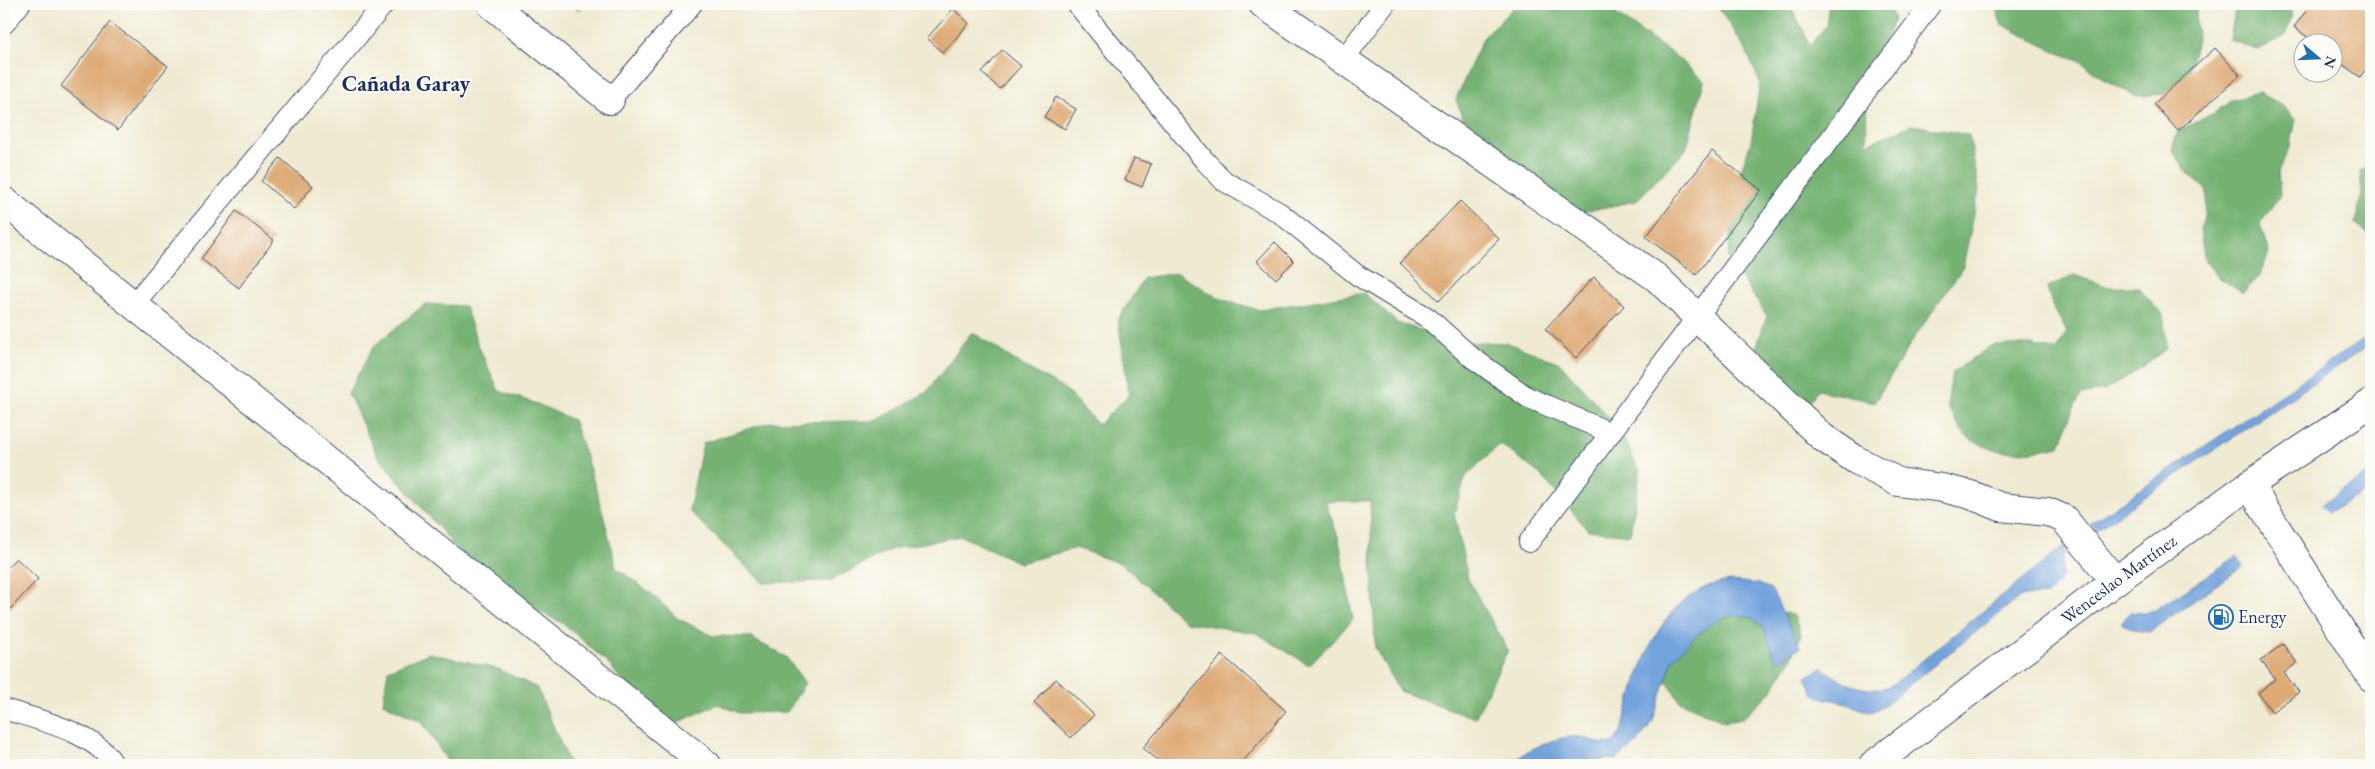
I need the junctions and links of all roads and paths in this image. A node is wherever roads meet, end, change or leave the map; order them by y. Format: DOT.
graph roads {
  1 [pos="20,4"];
  2 [pos="384,4"];
  3 [pos="491,4"];
  4 [pos="692,4"];
  5 [pos="1077,4"];
  6 [pos="1263,4"];
  7 [pos="1385,4"];
  8 [pos="1931,4"];
  9 [pos="4,24"];
  10 [pos="1343,60"];
  11 [pos="610,100"];
  12 [pos="4,201"];
  13 [pos="133,305"];
  14 [pos="1698,316"];
  15 [pos="2371,403"];
  16 [pos="1610,433"];
  17 [pos="2249,485"];
  18 [pos="1529,542"];
  19 [pos="2115,581"];
  20 [pos="2371,677"];
  21 [pos="4,709"];
  22 [pos="114,765"];
  23 [pos="707,765"];
  24 [pos="1873,765"];
  1 -- 9 [label="lane"];
  2 -- 13 [label="lane"];
  3 -- 11 [label="street"];
  4 -- 11 [label="lane"];
  5 -- 16 [label="lane"];
  6 -- 10 [label="street"];
  7 -- 10 [label="lane"];
  8 -- 14 [label="lane"];
  10 -- 14 [label="street"];
  12 -- 13 [label="street"];
  13 -- 23 [label="street"];
  14 -- 16 [label="lane"];
  14 -- 19 [label="street"];
  15 -- 17 [label="street, Wenceslao Martínez"];
  16 -- 18 [label="lane"];
  17 -- 19 [label="street, Wenceslao Martínez"];
  17 -- 20 [label="street"];
  19 -- 24 [label="street, Wenceslao Martínez"];
  21 -- 22 [label="lane"];
}
